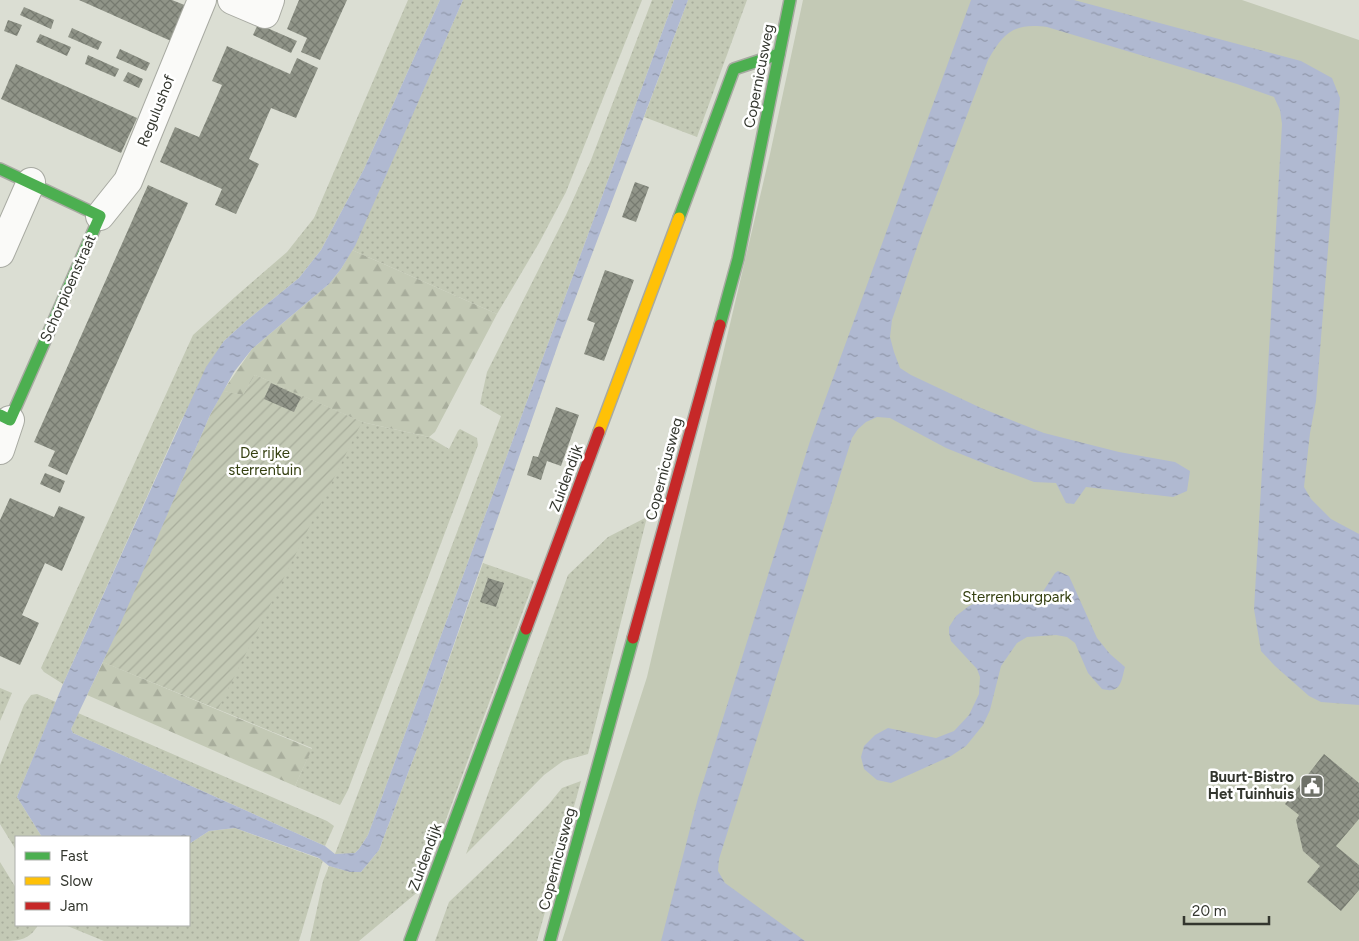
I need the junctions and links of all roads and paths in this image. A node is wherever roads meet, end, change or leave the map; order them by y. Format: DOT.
graph roads {
  1 [pos="202,0"];
  2 [pos="232,0"];
  3 [pos="270,0"];
  4 [pos="790,0"];
  5 [pos="779,54"];
  6 [pos="0,169"];
  7 [pos="31,182"];
  8 [pos="100,216"];
  9 [pos="0,253"];
  10 [pos="5,417"];
  11 [pos="0,450"];
  12 [pos="410,941"];
  13 [pos="550,941"];
  1 -- 8 [label="street, Regulushof"];
  2 -- 3 [label="street"];
  4 -- 5 [label="street, Copernicusweg"];
  5 -- 12 [label="street, Zuidendijk"];
  5 -- 13 [label="street, Copernicusweg"];
  6 -- 7 [label="street, Schorpioenstraat"];
  7 -- 8 [label="street, Schorpioenstraat"];
  7 -- 9 [label="street"];
  8 -- 10 [label="street, Schorpioenstraat"];
  10 -- 11 [label="street"];
}
